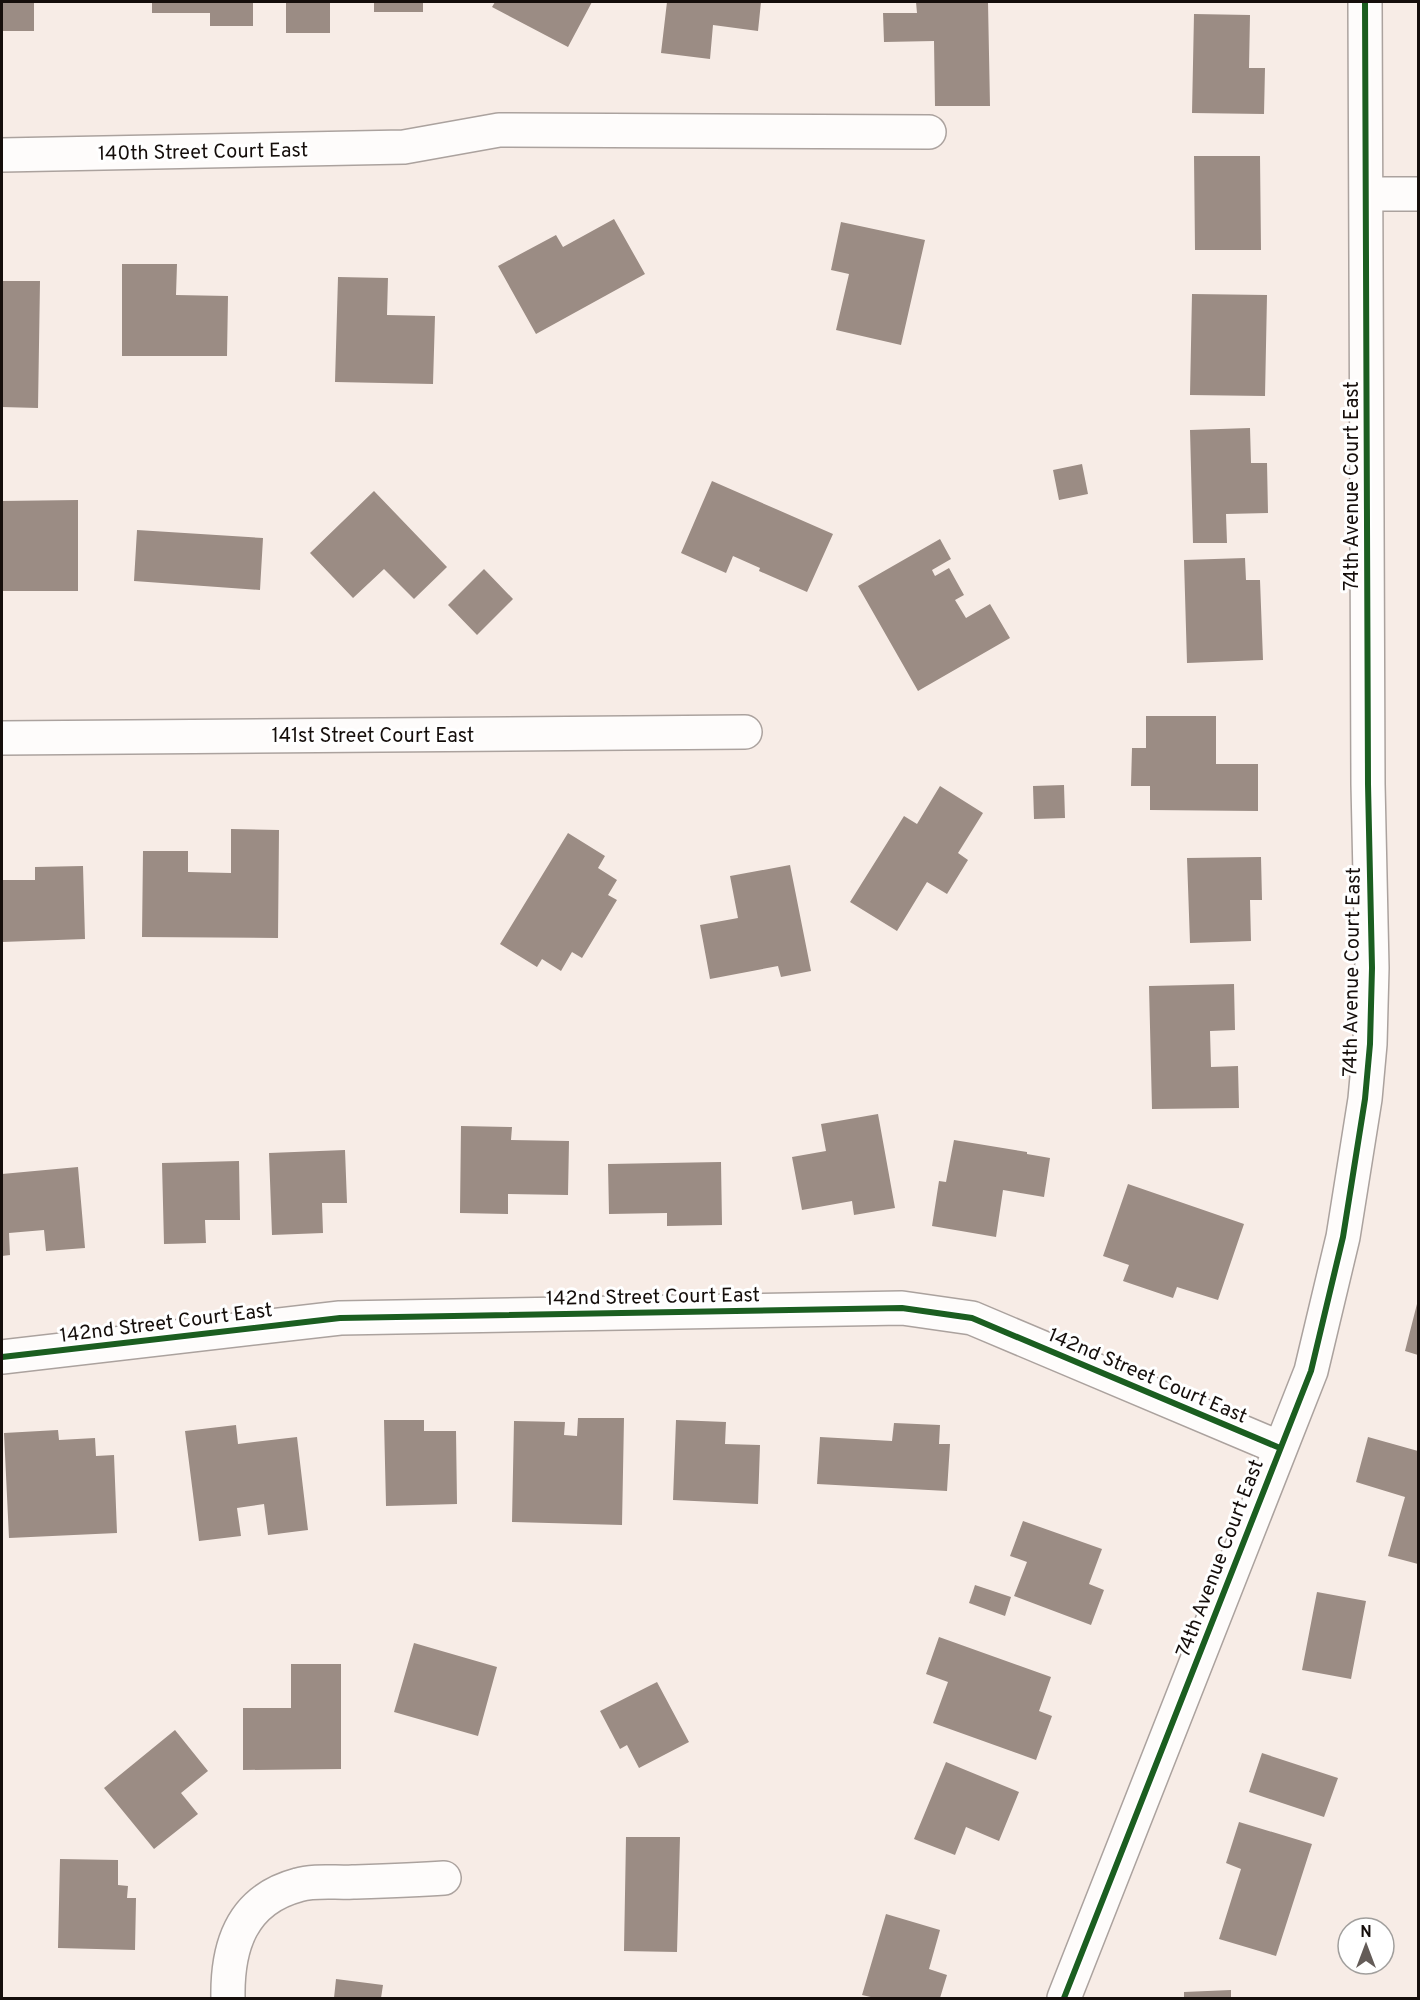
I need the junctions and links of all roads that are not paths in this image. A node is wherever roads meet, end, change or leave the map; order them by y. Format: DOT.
graph roads {
  1 [pos="1365,2"];
  2 [pos="929,132"];
  3 [pos="2,155"];
  4 [pos="1367,194"];
  5 [pos="1419,194"];
  6 [pos="745,732"];
  7 [pos="2,738"];
  8 [pos="2,1357"];
  9 [pos="1280,1448"];
  10 [pos="444,1878"];
  11 [pos="228,1998"];
  12 [pos="1064,1998"];
  1 -- 4 [label="street, 74th Avenue Court East"];
  2 -- 3 [label="street, 140th Street Court East"];
  4 -- 5 [label="street"];
  4 -- 9 [label="street, 74th Avenue Court East"];
  6 -- 7 [label="street, 141st Street Court East"];
  8 -- 9 [label="street, 142nd Street Court East"];
  9 -- 12 [label="street, 74th Avenue Court East"];
  10 -- 11 [label="street"];
}
